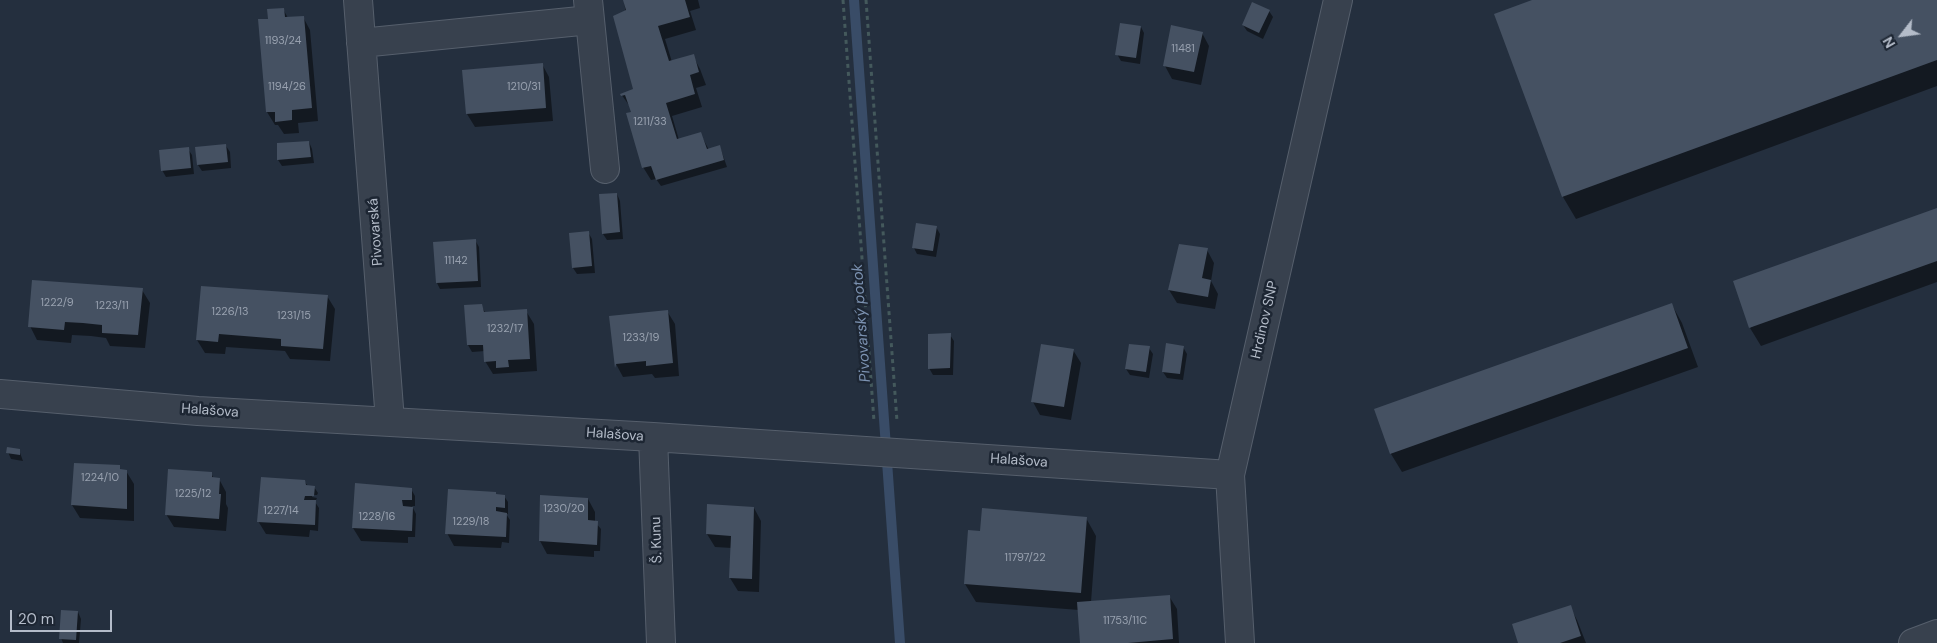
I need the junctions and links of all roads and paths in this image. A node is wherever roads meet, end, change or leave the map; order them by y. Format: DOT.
graph roads {
  1 [pos="358,0"];
  2 [pos="843,0"];
  3 [pos="866,0"];
  4 [pos="1338,0"];
  5 [pos="589,10"];
  6 [pos="361,43"];
  7 [pos="605,169"];
  8 [pos="0,394"];
  9 [pos="390,421"];
  10 [pos="653,437"];
  11 [pos="888,453"];
  12 [pos="1230,475"];
  13 [pos="1937,634"];
  14 [pos="661,643"];
  15 [pos="1240,643"];
  16 [pos="1912,643"];
  1 -- 6 [label="street, Pivovarská"];
  2 -- 11 [label="path"];
  3 -- 11 [label="path"];
  4 -- 12 [label="street, Hrdinov SNP"];
  5 -- 6 [label="street"];
  5 -- 7 [label="street"];
  6 -- 9 [label="street, Pivovarská"];
  8 -- 9 [label="street, Halašova"];
  9 -- 10 [label="street, Halašova"];
  10 -- 11 [label="street, Halašova"];
  10 -- 14 [label="street, Š. Kunu"];
  11 -- 12 [label="street, Halašova"];
  12 -- 15 [label="street, Hrdinov SNP"];
  13 -- 16 [label="street"];
}
